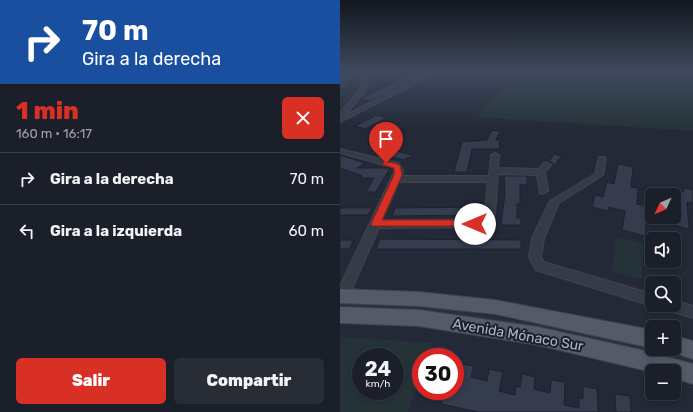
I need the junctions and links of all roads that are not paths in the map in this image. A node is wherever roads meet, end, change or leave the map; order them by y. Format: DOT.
graph roads {
  1 [pos="362,90"];
  2 [pos="397,90"];
  3 [pos="340,118"];
  4 [pos="340,151"];
  5 [pos="495,154"];
  6 [pos="602,159"];
  7 [pos="493,175"];
  8 [pos="396,179"];
  9 [pos="543,190"];
  10 [pos="375,224"];
  11 [pos="341,296"];
  12 [pos="645,298"];
  13 [pos="681,309"];
  14 [pos="693,312"];
  15 [pos="340,315"];
  16 [pos="645,338"];
  17 [pos="681,347"];
  18 [pos="693,350"];
  19 [pos="693,374"];
  1 -- 3 [label="street"];
  2 -- 3 [label="street"];
  4 -- 8 [label="street"];
  5 -- 7 [label="street"];
  6 -- 12 [label="street"];
  7 -- 8 [label="street"];
  7 -- 9 [label="street"];
  7 -- 10 [label="street"];
  8 -- 10 [label="street"];
  10 -- 11 [label="street"];
  11 -- 16 [label="main road, Avenida Mónaco Sur"];
  13 -- 14 [label="street"];
  15 -- 19 [label="main road, Avenida Mónaco Sur"];
  17 -- 18 [label="main road"];
}
